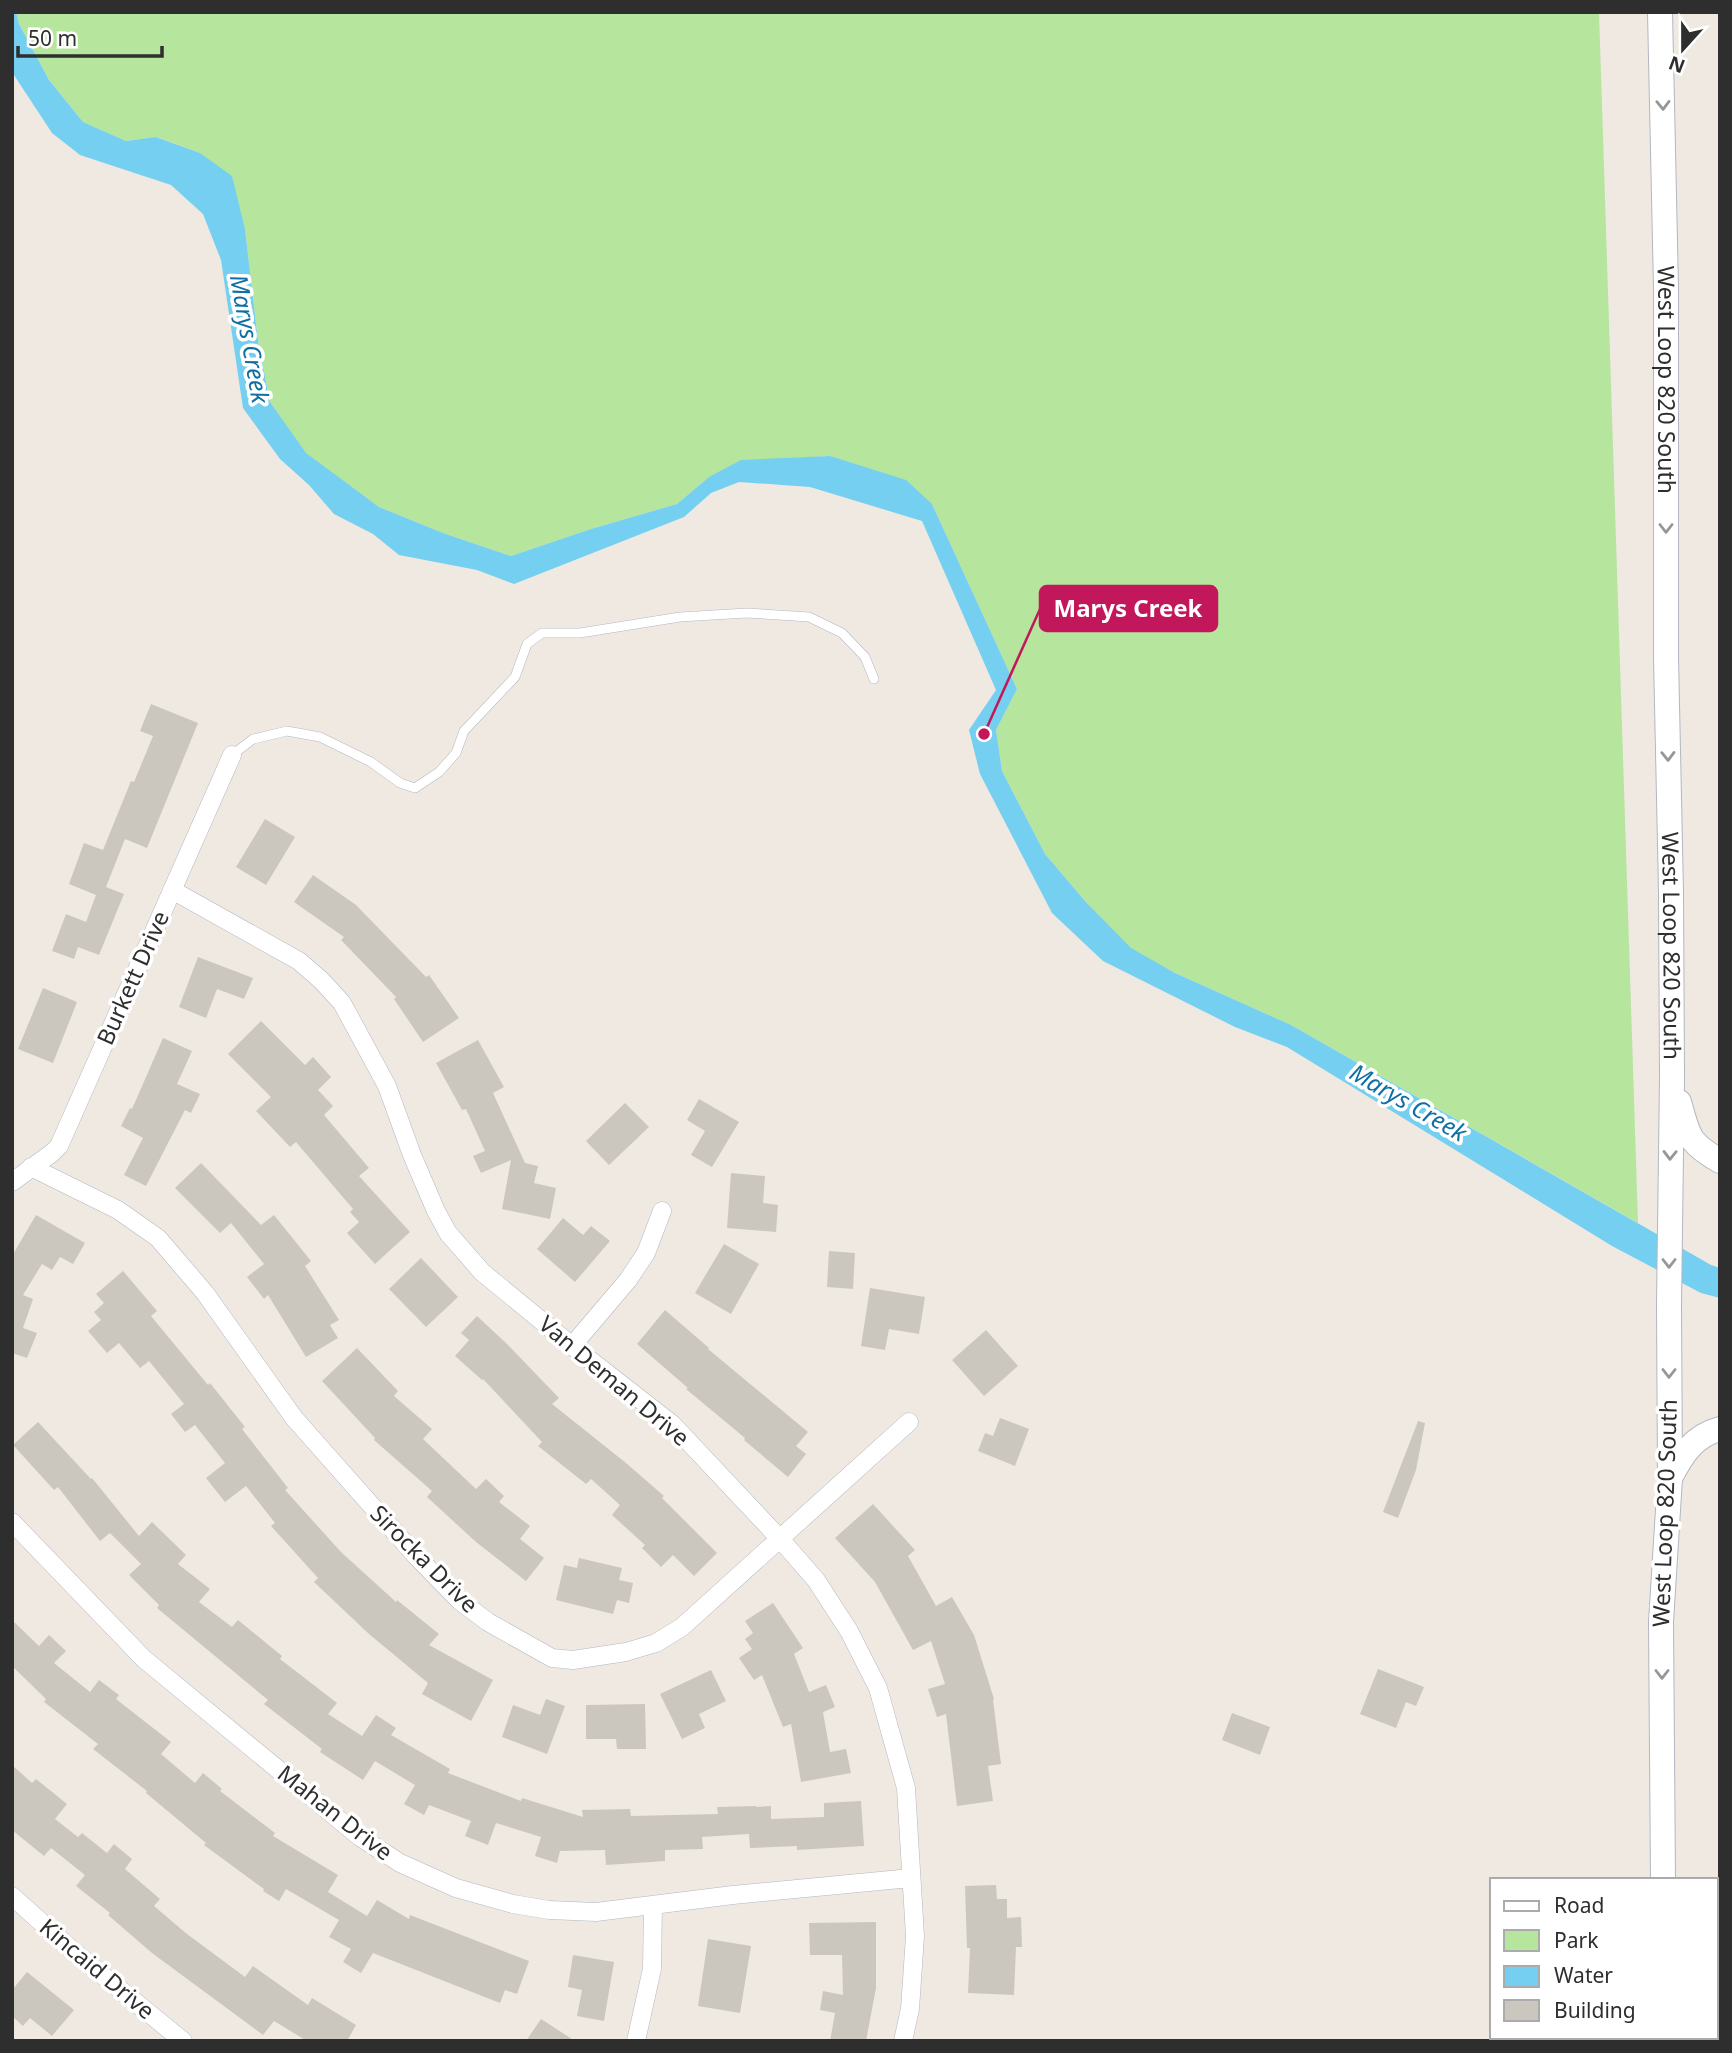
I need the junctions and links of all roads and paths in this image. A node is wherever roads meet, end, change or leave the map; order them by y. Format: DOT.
graph roads {
  1 [pos="1660,12"];
  2 [pos="874,679"];
  3 [pos="232,755"];
  4 [pos="172,890"];
  5 [pos="1672,1078"];
  6 [pos="1720,1161"];
  7 [pos="31,1167"];
  8 [pos="12,1182"];
  9 [pos="662,1211"];
  10 [pos="572,1346"];
  11 [pos="909,1422"];
  12 [pos="1720,1429"];
  13 [pos="1670,1478"];
  14 [pos="12,1522"];
  15 [pos="781,1540"];
  16 [pos="911,1878"];
  17 [pos="1663,1878"];
  18 [pos="12,1896"];
  19 [pos="653,1905"];
  20 [pos="162,2035"];
  21 [pos="183,2041"];
  22 [pos="636,2041"];
  23 [pos="903,2041"];
  1 -- 5 [label="main road, West Loop 820 South, one-way"];
  2 -- 3 [label="lane"];
  3 -- 4 [label="street, Burkett Drive"];
  4 -- 7 [label="street, Burkett Drive"];
  4 -- 10 [label="street, Van Deman Drive"];
  5 -- 6 [label="main road"];
  5 -- 13 [label="main road, West Loop 820 South, one-way"];
  7 -- 8 [label="street, Burkett Drive"];
  7 -- 15 [label="street, Sirocka Drive"];
  9 -- 10 [label="street"];
  10 -- 15 [label="street, Van Deman Drive"];
  11 -- 15 [label="street, Sirocka Drive"];
  12 -- 13 [label="main road"];
  13 -- 17 [label="main road, West Loop 820 South, one-way"];
  14 -- 19 [label="street, Mahan Drive"];
  15 -- 16 [label="street, Van Deman Drive"];
  16 -- 19 [label="street, Mahan Drive"];
  16 -- 23 [label="street, Van Deman Drive"];
  18 -- 20 [label="street, Kincaid Drive"];
  19 -- 22 [label="street"];
  20 -- 21 [label="street, Kincaid Drive"];
}
